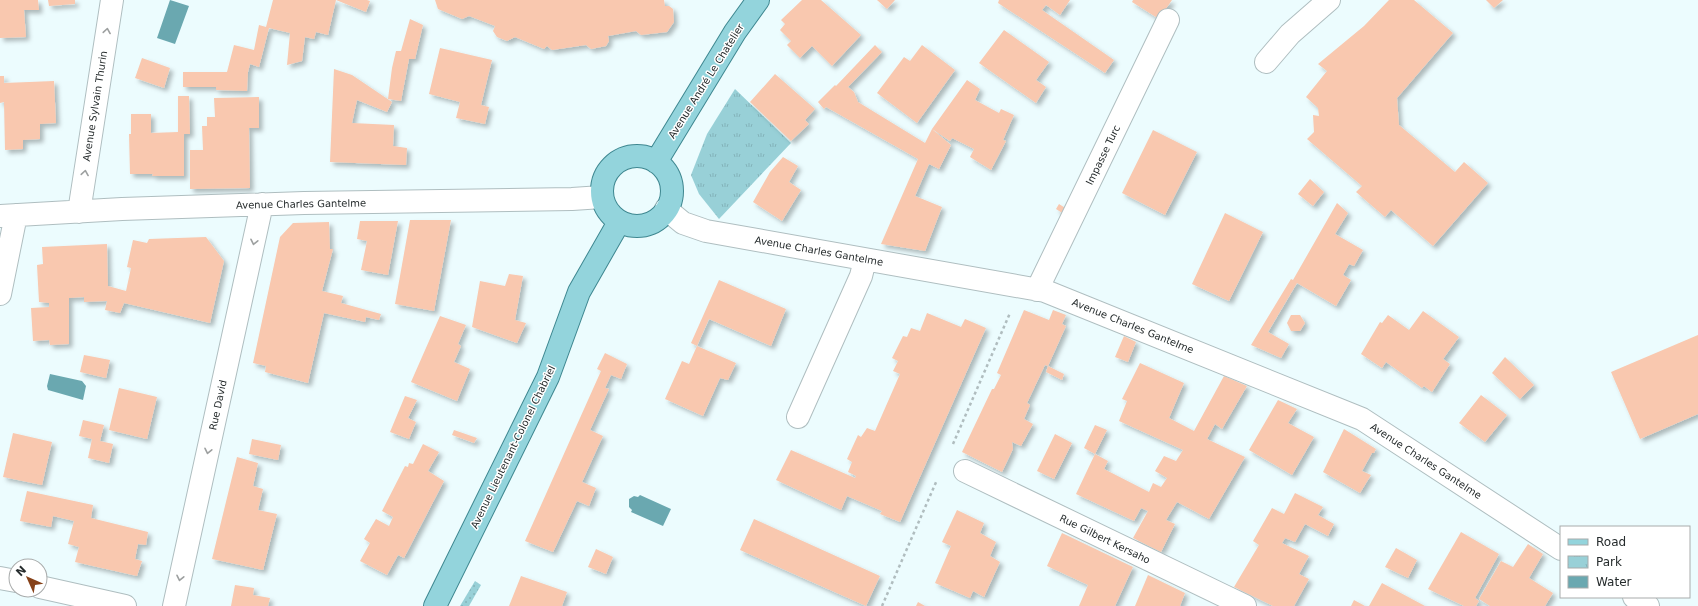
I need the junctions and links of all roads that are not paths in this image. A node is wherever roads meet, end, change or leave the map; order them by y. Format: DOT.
graph roads {
  1 [pos="112,0"];
  2 [pos="758,0"];
  3 [pos="1329,0"];
  4 [pos="1168,20"];
  5 [pos="1266,62"];
  6 [pos="656,162"];
  7 [pos="602,196"];
  8 [pos="262,204"];
  9 [pos="666,209"];
  10 [pos="78,212"];
  11 [pos="8,216"];
  12 [pos="619,222"];
  13 [pos="865,260"];
  14 [pos="1037,290"];
  15 [pos="0,294"];
  16 [pos="798,417"];
  17 [pos="965,471"];
  18 [pos="1560,548"];
  19 [pos="48,589"];
  20 [pos="1636,598"];
  21 [pos="125,606"];
  22 [pos="174,606"];
  23 [pos="435,606"];
  24 [pos="1245,606"];
  25 [pos="1648,606"];
  10 -- 1 [label="street, Avenue Sylvain Thurin, one-way"];
  2 -- 6 [label="main road, Avenue André Le Chatelier"];
  3 -- 5 [label="street"];
  4 -- 14 [label="street, Impasse Turc"];
  6 -- 7 [label="main road"];
  6 -- 9 [label="main road"];
  7 -- 8 [label="street, Avenue Charles Gantelme"];
  7 -- 12 [label="main road"];
  8 -- 10 [label="street, Avenue Charles Gantelme"];
  8 -- 22 [label="street, Rue David, one-way"];
  9 -- 12 [label="main road"];
  9 -- 13 [label="street, Avenue Charles Gantelme"];
  10 -- 11 [label="street, Avenue Charles Gantelme"];
  11 -- 15 [label="street"];
  12 -- 23 [label="main road, Avenue Lieutenant-Colonel Chabriel"];
  13 -- 14 [label="street, Avenue Charles Gantelme"];
  13 -- 16 [label="street"];
  14 -- 18 [label="street, Avenue Charles Gantelme"];
  17 -- 24 [label="street, Rue Gilbert Kersaho"];
  19 -- 21 [label="street"];
  20 -- 25 [label="street"];
}
